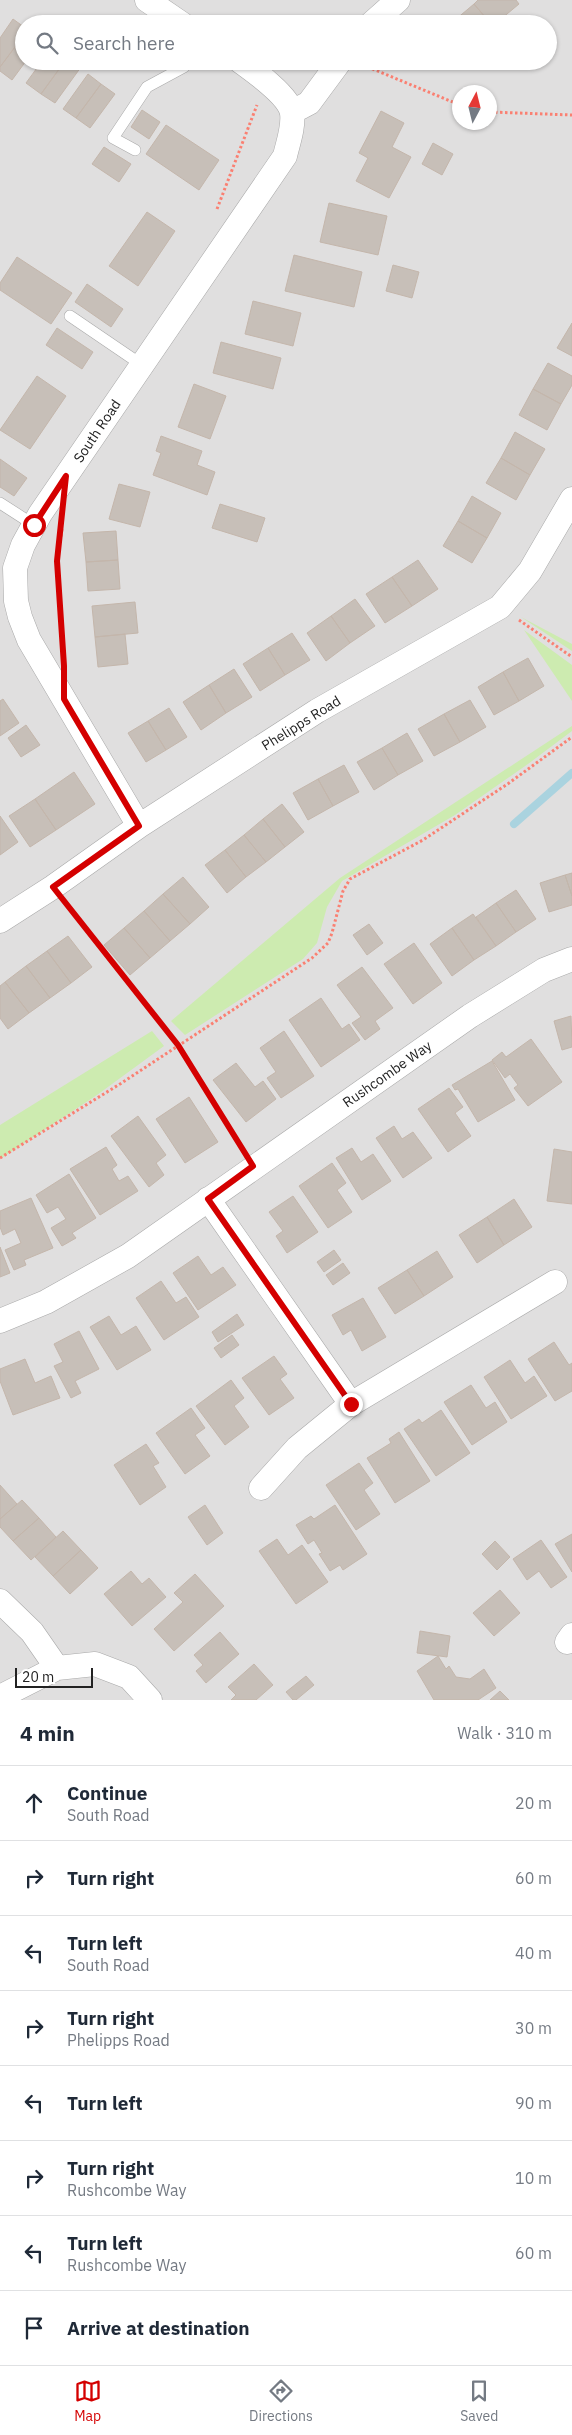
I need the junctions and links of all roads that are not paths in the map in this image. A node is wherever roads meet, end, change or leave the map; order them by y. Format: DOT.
graph roads {
  1 [pos="147,0"];
  2 [pos="398,0"];
  3 [pos="169,15"];
  4 [pos="381,15"];
  5 [pos="180,70"];
  6 [pos="252,70"];
  7 [pos="343,70"];
  8 [pos="292,112"];
  9 [pos="135,150"];
  10 [pos="70,316"];
  11 [pos="142,365"];
  12 [pos="572,499"];
  13 [pos="0,503"];
  14 [pos="34,525"];
  15 [pos="139,826"];
  16 [pos="0,921"];
  17 [pos="572,959"];
  18 [pos="208,1199"];
  19 [pos="555,1282"];
  20 [pos="0,1321"];
  21 [pos="351,1404"];
  22 [pos="261,1488"];
  23 [pos="0,1601"];
  24 [pos="57,1668"];
  25 [pos="0,1697"];
  26 [pos="150,1700"];
  1 -- 3 [label="street"];
  2 -- 4 [label="street"];
  5 -- 9 [label="lane"];
  6 -- 8 [label="street"];
  7 -- 8 [label="street"];
  8 -- 11 [label="street, South Road"];
  10 -- 11 [label="lane"];
  11 -- 14 [label="street, South Road"];
  12 -- 15 [label="street, Phelipps Road"];
  13 -- 14 [label="lane"];
  14 -- 15 [label="street, South Road"];
  15 -- 16 [label="street, Phelipps Road"];
  17 -- 18 [label="street, Rushcombe Way"];
  18 -- 20 [label="street, Rushcombe Way"];
  18 -- 21 [label="street"];
  19 -- 21 [label="street"];
  21 -- 22 [label="street"];
  23 -- 24 [label="street"];
  24 -- 25 [label="street"];
  24 -- 26 [label="street"];
}
